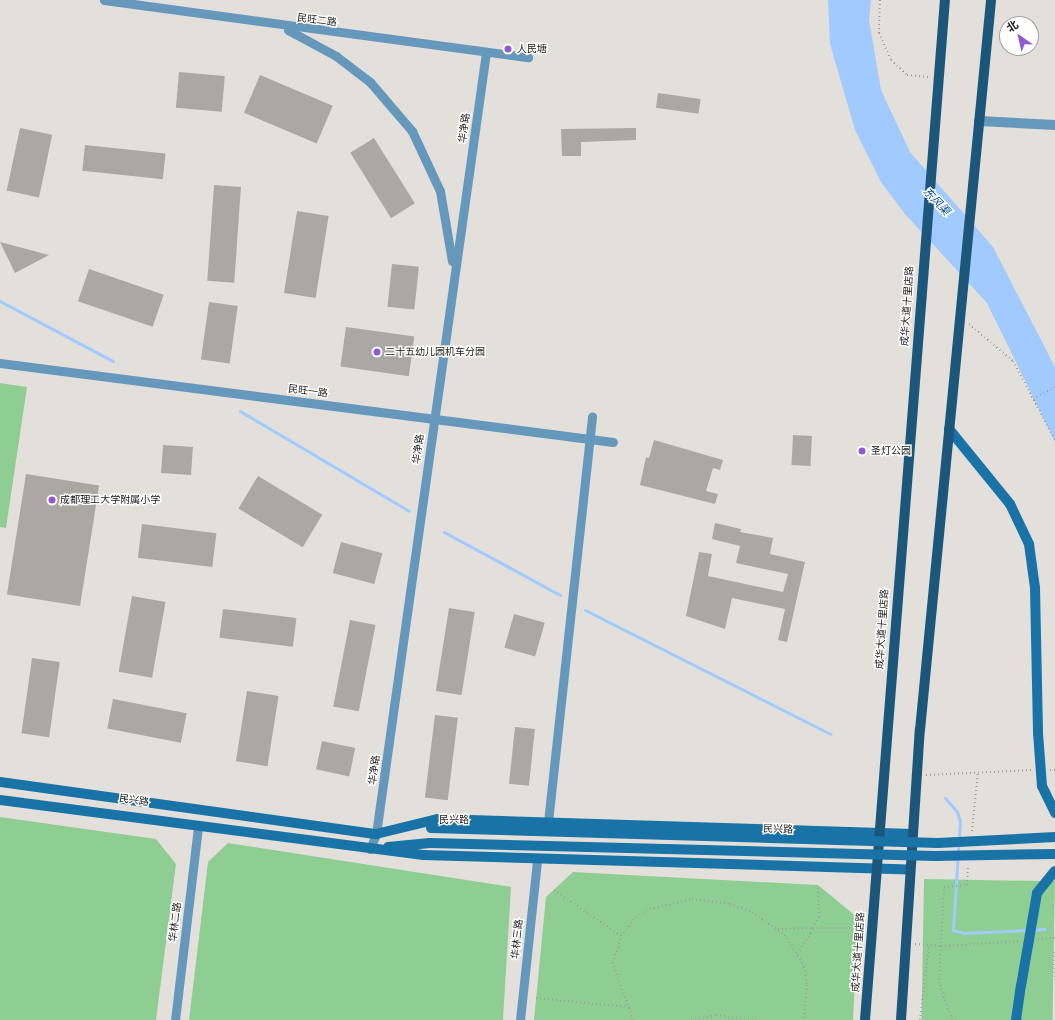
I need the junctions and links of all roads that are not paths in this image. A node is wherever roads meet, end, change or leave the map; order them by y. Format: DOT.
graph roads {
  1 [pos="104,0"];
  2 [pos="945,0"];
  3 [pos="991,0"];
  4 [pos="280,26"];
  5 [pos="486,52"];
  6 [pos="528,57"];
  7 [pos="979,121"];
  8 [pos="1055,125"];
  9 [pos="453,282"];
  10 [pos="0,363"];
  11 [pos="592,416"];
  12 [pos="433,419"];
  13 [pos="949,430"];
  14 [pos="590,439"];
  15 [pos="613,442"];
  16 [pos="0,782"];
  17 [pos="0,800"];
  18 [pos="1055,813"];
  19 [pos="548,822"];
  20 [pos="198,827"];
  21 [pos="879,833"];
  22 [pos="376,834"];
  23 [pos="913,834"];
  24 [pos="1055,837"];
  25 [pos="370,849"];
  26 [pos="1055,854"];
  27 [pos="537,860"];
  28 [pos="877,867"];
  29 [pos="909,869"];
  30 [pos="1055,871"];
  31 [pos="175,1020"];
  32 [pos="520,1020"];
  33 [pos="865,1020"];
  34 [pos="901,1020"];
  35 [pos="1016,1020"];
  1 -- 4 [label="street, 民旺二路"];
  2 -- 21 [label="main road, 成华大道十里店路"];
  3 -- 7 [label="main road"];
  4 -- 5 [label="street, 民旺二路"];
  4 -- 9 [label="street"];
  5 -- 6 [label="street, 民旺二路"];
  5 -- 9 [label="street, 华净路"];
  7 -- 8 [label="street"];
  7 -- 13 [label="main road"];
  9 -- 12 [label="street, 华净路"];
  10 -- 12 [label="street, 民旺一路"];
  11 -- 14 [label="street"];
  12 -- 14 [label="street, 民旺一路"];
  12 -- 22 [label="street, 华净路"];
  13 -- 18 [label="main road, bridge"];
  13 -- 23 [label="main road"];
  14 -- 15 [label="street, 民旺一路"];
  14 -- 19 [label="street"];
  16 -- 22 [label="main road, 民兴路"];
  17 -- 20 [label="main road, 民兴路"];
  19 -- 21 [label="main road, 民兴路"];
  19 -- 22 [label="main road, 民兴路"];
  20 -- 25 [label="main road, 民兴路"];
  20 -- 31 [label="street, 华林二路"];
  21 -- 23 [label="main road, 民兴路"];
  21 -- 28 [label="main road, 成华大道十里店路"];
  22 -- 24 [label="main road, 民兴路, bridge"];
  22 -- 25 [label="street, 华净路"];
  23 -- 29 [label="main road"];
  25 -- 26 [label="main road, bridge"];
  25 -- 27 [label="main road, 民兴路"];
  27 -- 28 [label="main road, 民兴路"];
  27 -- 32 [label="street, 华林三路"];
  28 -- 29 [label="main road, 民兴路"];
  28 -- 33 [label="main road, 成华大道十里店路"];
  29 -- 34 [label="main road"];
  30 -- 35 [label="main road, bridge"];
}
